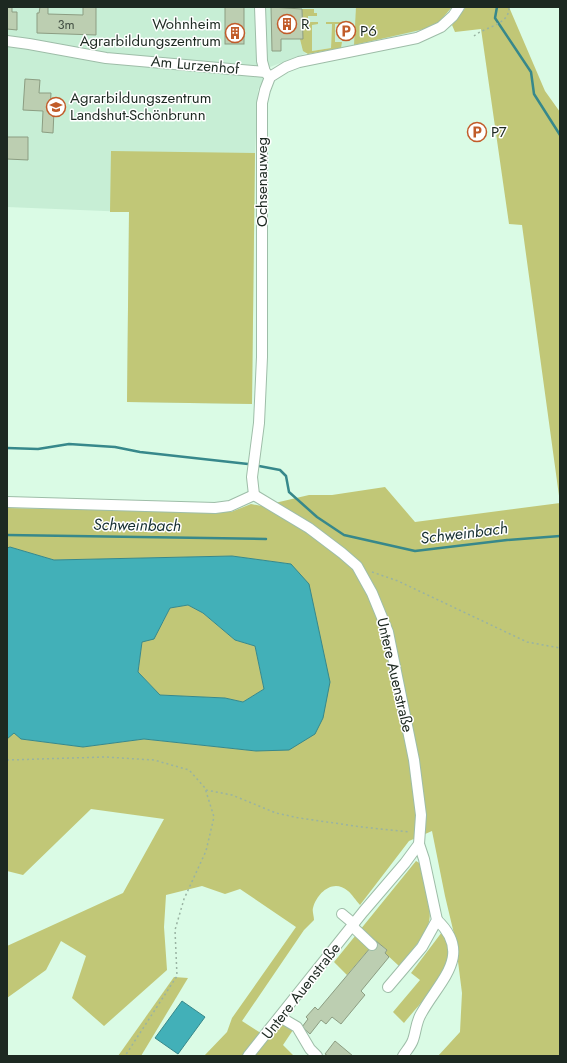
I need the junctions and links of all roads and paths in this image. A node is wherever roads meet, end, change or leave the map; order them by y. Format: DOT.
graph roads {
  1 [pos="260,7"];
  2 [pos="459,7"];
  3 [pos="509,7"];
  4 [pos="474,36"];
  5 [pos="7,41"];
  6 [pos="267,74"];
  7 [pos="254,495"];
  8 [pos="7,502"];
  9 [pos="357,566"];
  10 [pos="560,648"];
  11 [pos="7,760"];
  12 [pos="206,790"];
  13 [pos="420,833"];
  14 [pos="418,844"];
  15 [pos="342,914"];
  16 [pos="437,920"];
  17 [pos="353,925"];
  18 [pos="372,945"];
  19 [pos="388,987"];
  20 [pos="280,1017"];
  21 [pos="125,1056"];
  22 [pos="248,1056"];
  23 [pos="317,1056"];
  24 [pos="403,1056"];
  1 -- 6 [label="street"];
  2 -- 6 [label="street"];
  3 -- 4 [label="path"];
  5 -- 6 [label="street, Am Lurzenhof"];
  6 -- 7 [label="street, Ochsenauweg"];
  7 -- 8 [label="street"];
  7 -- 9 [label="street, Untere Auenstraße"];
  9 -- 10 [label="path"];
  9 -- 13 [label="street, Untere Auenstraße"];
  11 -- 12 [label="path"];
  12 -- 13 [label="path"];
  12 -- 21 [label="path"];
  13 -- 14 [label="street, Untere Auenstraße"];
  14 -- 16 [label="street"];
  14 -- 17 [label="street, Untere Auenstraße"];
  15 -- 17 [label="street"];
  16 -- 19 [label="street"];
  16 -- 24 [label="street"];
  17 -- 18 [label="street"];
  17 -- 20 [label="street, Untere Auenstraße"];
  20 -- 22 [label="street, Untere Auenstraße"];
  20 -- 23 [label="street"];
}
